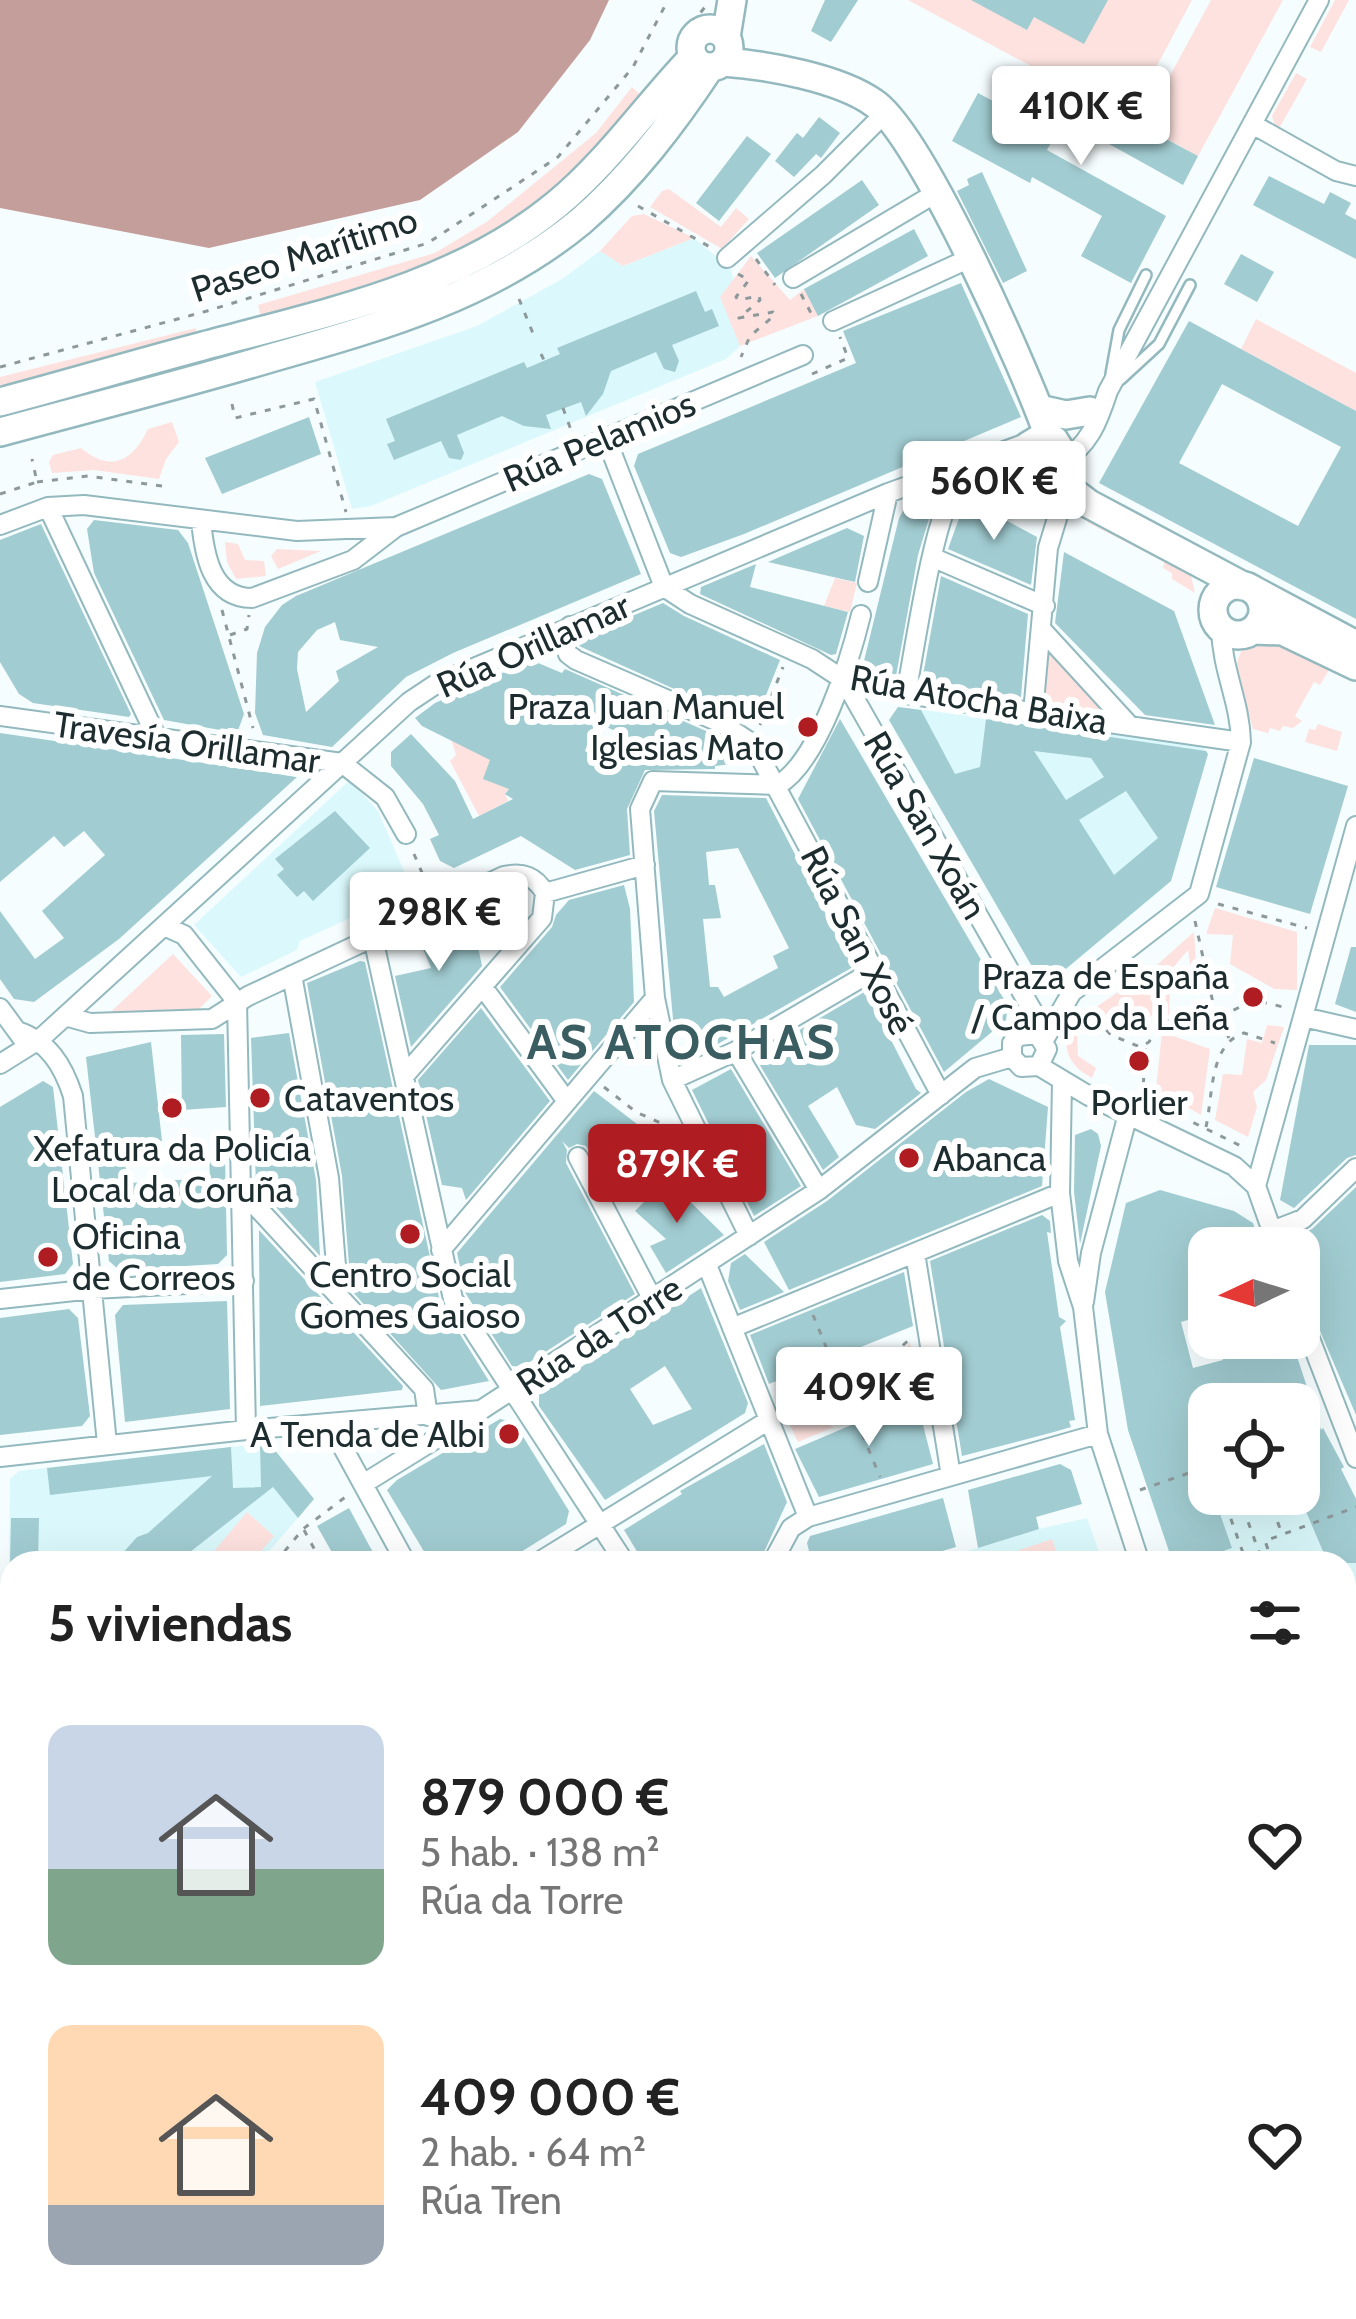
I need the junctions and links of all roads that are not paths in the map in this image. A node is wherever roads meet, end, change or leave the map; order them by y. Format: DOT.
graph roads {
  1 [pos="730,0"];
  2 [pos="1319,0"];
  3 [pos="715,50"];
  4 [pos="886,112"];
  5 [pos="1252,124"];
  6 [pos="1356,176"];
  7 [pos="936,193"];
  8 [pos="727,258"];
  9 [pos="968,260"];
  10 [pos="1146,274"];
  11 [pos="793,278"];
  12 [pos="1190,285"];
  13 [pos="833,321"];
  14 [pos="803,355"];
  15 [pos="1099,401"];
  16 [pos="0,402"];
  17 [pos="1039,409"];
  18 [pos="0,432"];
  19 [pos="606,438"];
  20 [pos="1049,459"];
  21 [pos="888,493"];
  22 [pos="48,507"];
  23 [pos="201,520"];
  24 [pos="0,525"];
  25 [pos="396,527"];
  26 [pos="934,558"];
  27 [pos="1199,561"];
  28 [pos="868,582"];
  29 [pos="664,587"];
  30 [pos="1248,588"];
  31 [pos="1045,606"];
  32 [pos="861,615"];
  33 [pos="1217,620"];
  34 [pos="570,626"];
  35 [pos="1253,630"];
  36 [pos="1043,631"];
  37 [pos="1356,646"];
  38 [pos="1356,666"];
  39 [pos="844,680"];
  40 [pos="906,694"];
  41 [pos="2,712"];
  42 [pos="1034,713"];
  43 [pos="1130,726"];
  44 [pos="157,738"];
  45 [pos="1241,742"];
  46 [pos="342,763"];
  47 [pos="778,785"];
  48 [pos="1356,826"];
  49 [pos="406,834"];
  50 [pos="645,865"];
  51 [pos="545,893"];
  52 [pos="164,926"];
  53 [pos="373,938"];
  54 [pos="873,971"];
  55 [pos="292,974"];
  56 [pos="488,994"];
  57 [pos="655,998"];
  58 [pos="237,1002"];
  59 [pos="0,1008"];
  60 [pos="1298,1013"];
  61 [pos="64,1016"];
  62 [pos="1356,1029"];
  63 [pos="1040,1037"];
  64 [pos="28,1039"];
  65 [pos="736,1051"];
  66 [pos="1012,1057"];
  67 [pos="0,1064"];
  68 [pos="1040,1066"];
  69 [pos="404,1075"];
  70 [pos="672,1080"];
  71 [pos="1062,1081"];
  72 [pos="941,1095"];
  73 [pos="566,1100"];
  74 [pos="1127,1114"];
  75 [pos="578,1157"];
  76 [pos="1356,1168"];
  77 [pos="1256,1186"];
  78 [pos="819,1190"];
  79 [pos="242,1191"];
  80 [pos="1060,1193"];
  81 [pos="1271,1227"];
  82 [pos="1292,1227"];
  83 [pos="748,1236"];
  84 [pos="441,1250"];
  85 [pos="915,1253"];
  86 [pos="707,1265"];
  87 [pos="244,1281"];
  88 [pos="93,1289"];
  89 [pos="338,1291"];
  90 [pos="0,1299"];
  91 [pos="653,1300"];
  92 [pos="1083,1307"];
  93 [pos="732,1328"];
  94 [pos="1318,1359"];
  95 [pos="513,1390"];
  96 [pos="481,1411"];
  97 [pos="428,1416"];
  98 [pos="769,1420"];
  99 [pos="330,1424"];
  100 [pos="246,1430"];
  101 [pos="1098,1434"];
  102 [pos="107,1444"];
  103 [pos="0,1457"];
  104 [pos="1356,1458"];
  105 [pos="951,1476"];
  106 [pos="363,1484"];
  107 [pos="808,1517"];
  108 [pos="599,1525"];
  109 [pos="399,1551"];
  110 [pos="557,1551"];
  111 [pos="617,1551"];
  112 [pos="778,1551"];
  113 [pos="1137,1551"];
  1 -- 3 [label="main road"];
  2 -- 5 [label="street"];
  3 -- 4 [label="main road"];
  3 -- 16 [label="main road"];
  3 -- 18 [label="main road"];
  4 -- 7 [label="main road"];
  4 -- 8 [label="street"];
  5 -- 6 [label="street"];
  5 -- 15 [label="street"];
  7 -- 9 [label="main road"];
  7 -- 11 [label="street"];
  9 -- 13 [label="street"];
  9 -- 17 [label="main road"];
  10 -- 15 [label="lane"];
  12 -- 15 [label="lane"];
  14 -- 19 [label="street, Rúa Pelamios"];
  15 -- 17 [label="main road"];
  15 -- 20 [label="street"];
  17 -- 20 [label="main road"];
  19 -- 25 [label="street, Rúa Pelamios"];
  19 -- 29 [label="street"];
  20 -- 21 [label="street, Rúa Orillamar"];
  20 -- 26 [label="street"];
  20 -- 27 [label="main road"];
  20 -- 31 [label="street"];
  21 -- 28 [label="street"];
  21 -- 29 [label="street, Rúa Orillamar"];
  22 -- 23 [label="street, Rúa Pelamios"];
  22 -- 24 [label="street, Rúa Pelamios"];
  22 -- 44 [label="street"];
  23 -- 25 [label="street, Rúa Pelamios"];
  23 -- 25 [label="street, Rúa Pelamios"];
  26 -- 31 [label="street"];
  26 -- 40 [label="street"];
  27 -- 30 [label="main road"];
  27 -- 33 [label="main road"];
  29 -- 34 [label="street, Rúa Orillamar"];
  29 -- 39 [label="street, Rúa Atocha Baixa"];
  30 -- 33 [label="main road"];
  30 -- 35 [label="main road"];
  30 -- 37 [label="main road"];
  31 -- 36 [label="street"];
  32 -- 39 [label="street"];
  33 -- 35 [label="main road"];
  33 -- 45 [label="street"];
  34 -- 46 [label="street, Rúa Orillamar"];
  34 -- 47 [label="street, Rúa San Xosé"];
  35 -- 38 [label="main road"];
  36 -- 42 [label="street"];
  36 -- 43 [label="street"];
  39 -- 40 [label="street, Rúa Atocha Baixa"];
  39 -- 47 [label="street"];
  39 -- 63 [label="street, Rúa San Xoán"];
  40 -- 42 [label="street, Rúa Atocha Baixa"];
  41 -- 44 [label="street, Travesía Orillamar"];
  42 -- 43 [label="street, Rúa Atocha Baixa"];
  43 -- 45 [label="street, Rúa Atocha Baixa"];
  44 -- 46 [label="street, Travesía Orillamar"];
  45 -- 63 [label="street"];
  46 -- 49 [label="street, Travesía Orillamar"];
  46 -- 52 [label="street, Rúa Orillamar"];
  47 -- 50 [label="street"];
  47 -- 54 [label="street, Rúa San Xosé"];
  48 -- 60 [label="street"];
  50 -- 51 [label="street"];
  50 -- 57 [label="street"];
  51 -- 53 [label="street"];
  51 -- 69 [label="street"];
  52 -- 58 [label="street"];
  52 -- 61 [label="street, Rúa Orillamar"];
  53 -- 55 [label="street"];
  53 -- 69 [label="street"];
  54 -- 65 [label="street"];
  54 -- 72 [label="street, Rúa San Xosé"];
  55 -- 58 [label="street"];
  55 -- 89 [label="street"];
  56 -- 73 [label="street"];
  57 -- 70 [label="street"];
  57 -- 73 [label="street"];
  58 -- 61 [label="street"];
  58 -- 79 [label="street"];
  59 -- 64 [label="street"];
  60 -- 62 [label="street"];
  60 -- 77 [label="street"];
  61 -- 64 [label="street, Rúa Orillamar"];
  63 -- 66 [label="street"];
  63 -- 68 [label="street"];
  64 -- 67 [label="street, Rúa Orillamar"];
  64 -- 88 [label="street"];
  65 -- 70 [label="street"];
  65 -- 78 [label="street"];
  66 -- 68 [label="street"];
  66 -- 72 [label="street, Rúa da Torre"];
  68 -- 71 [label="street"];
  69 -- 84 [label="street"];
  70 -- 83 [label="street"];
  71 -- 74 [label="street"];
  71 -- 80 [label="street"];
  72 -- 78 [label="street, Rúa da Torre"];
  73 -- 84 [label="street"];
  74 -- 77 [label="street"];
  74 -- 92 [label="street"];
  75 -- 91 [label="street"];
  76 -- 82 [label="street"];
  77 -- 81 [label="street"];
  78 -- 83 [label="street, Rúa da Torre"];
  79 -- 87 [label="street"];
  79 -- 89 [label="street"];
  80 -- 85 [label="street"];
  80 -- 92 [label="street"];
  83 -- 86 [label="street, Rúa da Torre"];
  84 -- 95 [label="street"];
  85 -- 93 [label="street"];
  85 -- 105 [label="street"];
  86 -- 91 [label="street, Rúa da Torre"];
  86 -- 93 [label="street"];
  87 -- 88 [label="street"];
  87 -- 100 [label="street"];
  88 -- 90 [label="street"];
  88 -- 102 [label="street"];
  89 -- 97 [label="street"];
  91 -- 95 [label="street, Rúa da Torre"];
  92 -- 101 [label="street"];
  93 -- 98 [label="street"];
  94 -- 104 [label="street"];
  95 -- 96 [label="street, Rúa da Torre"];
  95 -- 108 [label="street"];
  96 -- 97 [label="street, Rúa da Torre"];
  96 -- 106 [label="street, Rúa da Torre"];
  97 -- 99 [label="street, Rúa da Torre"];
  98 -- 107 [label="street"];
  98 -- 108 [label="street"];
  99 -- 100 [label="street, Rúa da Torre"];
  99 -- 106 [label="street"];
  100 -- 102 [label="street, Rúa da Torre"];
  101 -- 105 [label="street"];
  101 -- 113 [label="street"];
  102 -- 103 [label="street, Rúa da Torre"];
  105 -- 107 [label="street"];
  106 -- 109 [label="street"];
  107 -- 112 [label="street"];
  108 -- 110 [label="street"];
  108 -- 111 [label="street"];
}
